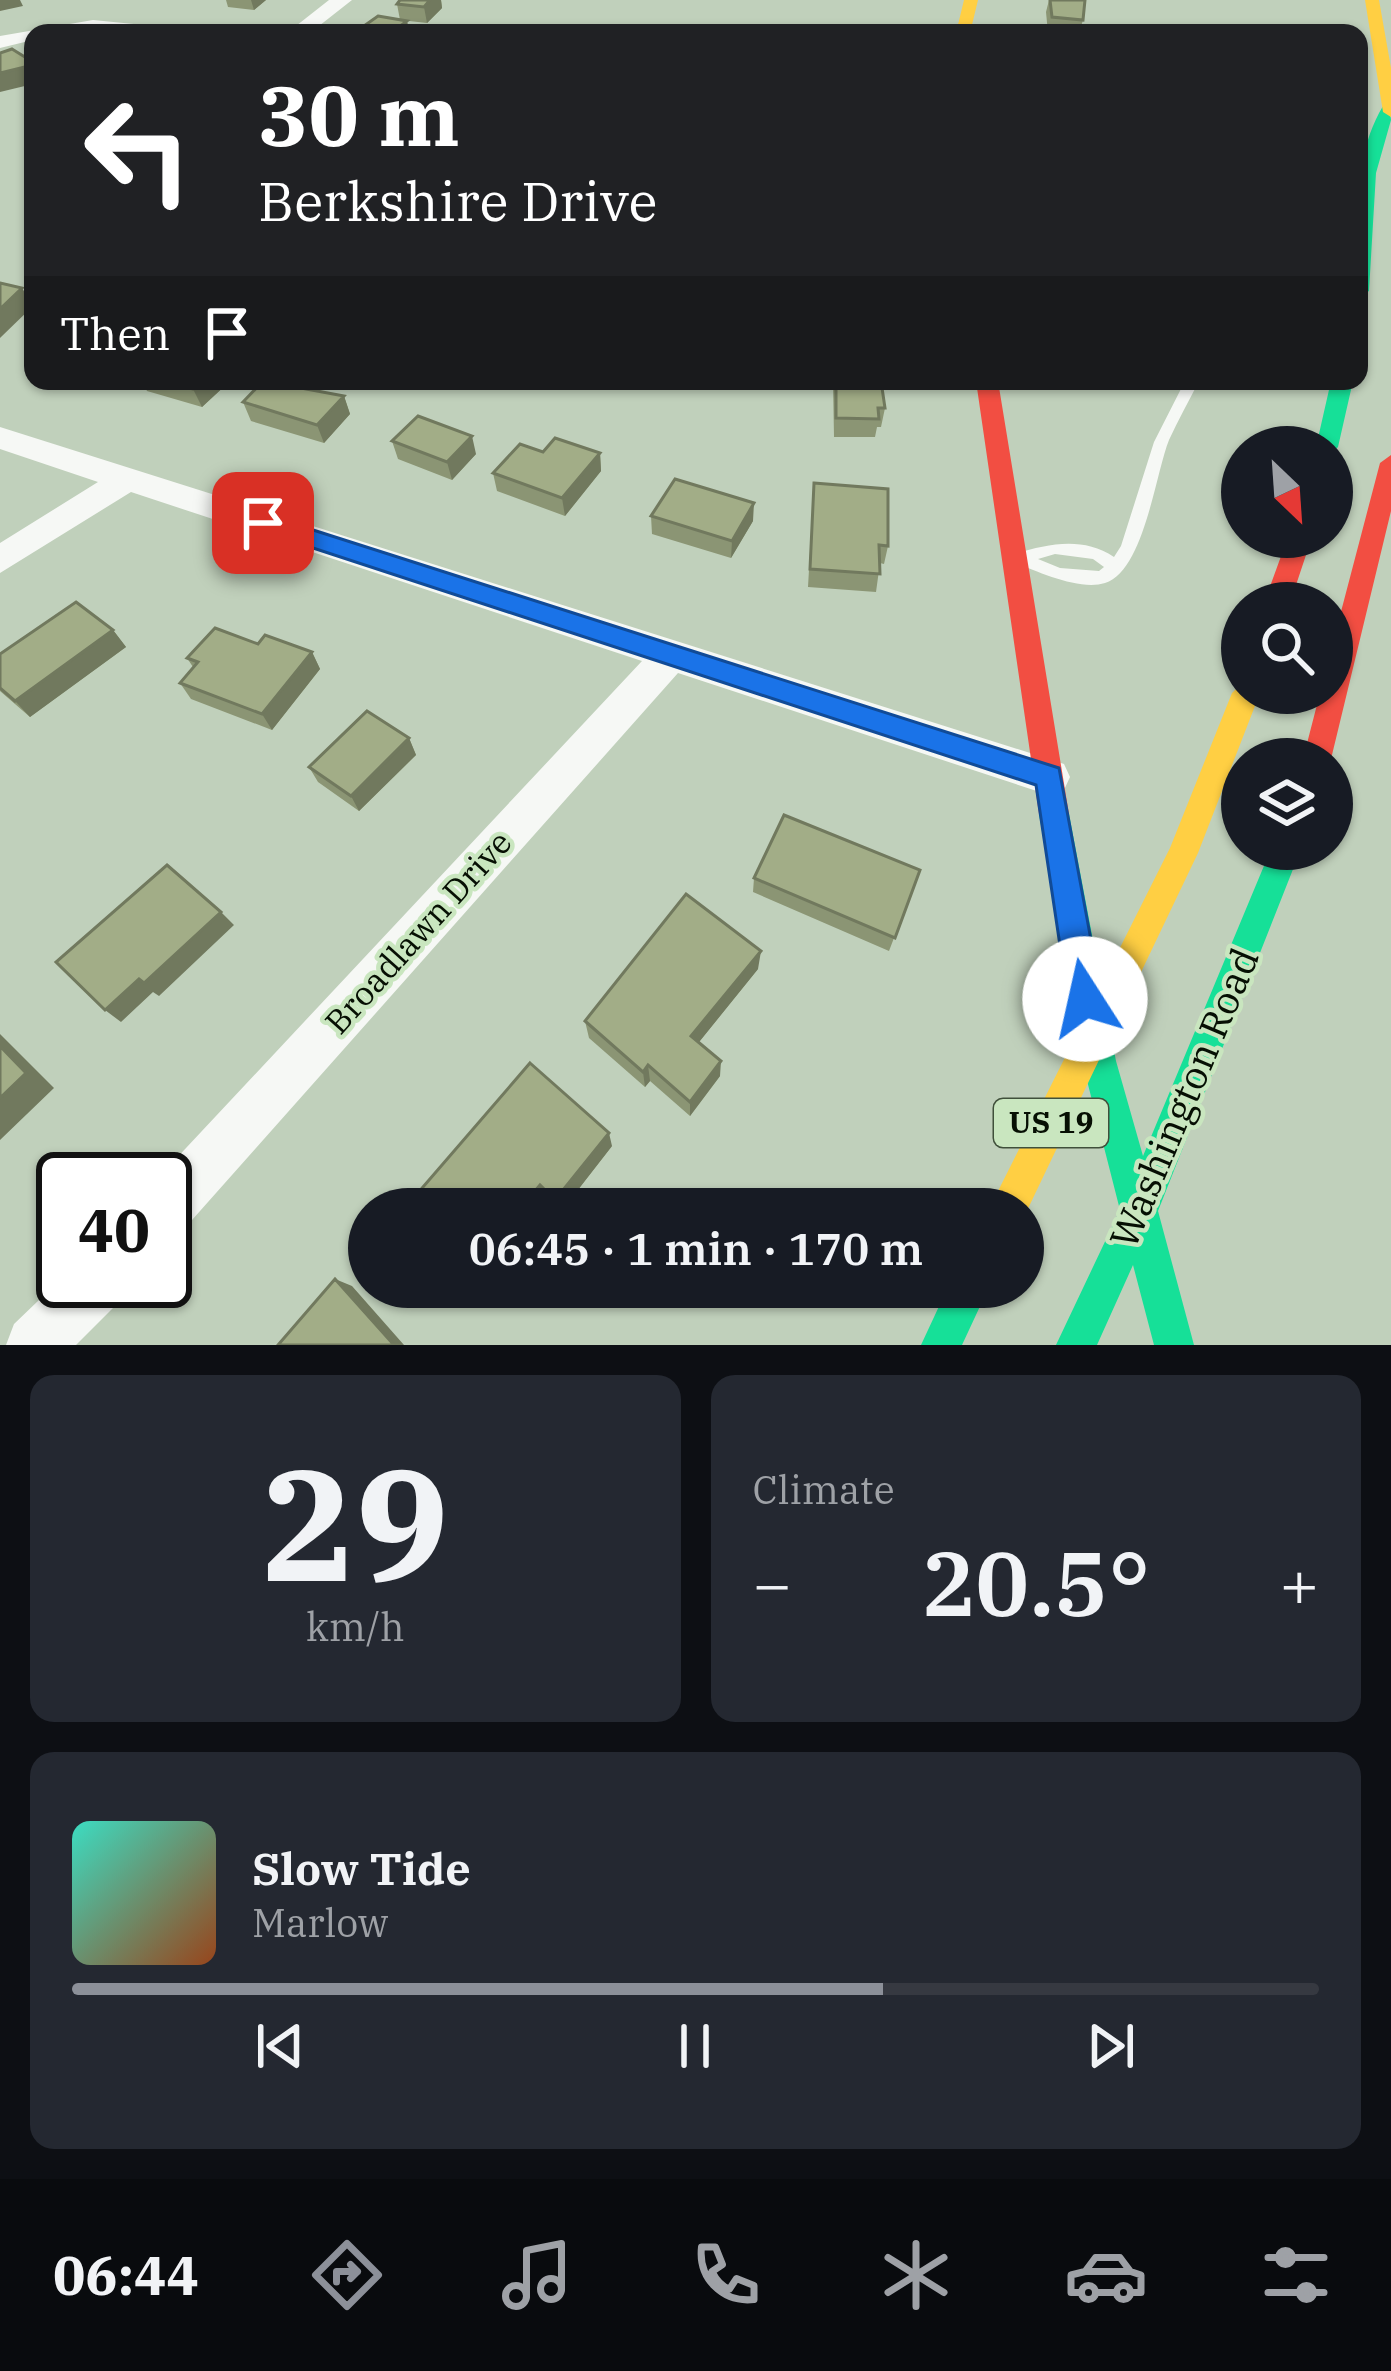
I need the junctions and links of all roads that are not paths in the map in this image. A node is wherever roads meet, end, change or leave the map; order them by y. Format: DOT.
graph roads {
  1 [pos="342,0"];
  2 [pos="1372,0"];
  3 [pos="309,24"];
  4 [pos="1390,110"];
  5 [pos="1368,192"];
  6 [pos="989,390"];
  7 [pos="1187,390"];
  8 [pos="1340,390"];
  9 [pos="1332,426"];
  10 [pos="0,438"];
  11 [pos="1391,464"];
  12 [pos="127,479"];
  13 [pos="1020,559"];
  14 [pos="0,560"];
  15 [pos="672,654"];
  16 [pos="1238,714"];
  17 [pos="1322,738"];
  18 [pos="1049,777"];
  19 [pos="1277,870"];
  20 [pos="1093,1037"];
  21 [pos="192,1180"];
  22 [pos="1018,1188"];
  23 [pos="1137,1215"];
  24 [pos="73,1308"];
  25 [pos="958,1308"];
  26 [pos="35,1345"];
  27 [pos="940,1345"];
  28 [pos="1076,1345"];
  29 [pos="1174,1345"];
  1 -- 3 [label="street"];
  2 -- 4 [label="main road"];
  4 -- 5 [label="main road"];
  6 -- 13 [label="main road"];
  7 -- 13 [label="lane"];
  8 -- 9 [label="main road"];
  10 -- 12 [label="street"];
  11 -- 17 [label="main road"];
  12 -- 14 [label="street"];
  12 -- 15 [label="street"];
  13 -- 18 [label="main road"];
  15 -- 18 [label="street"];
  15 -- 21 [label="street, Broadlawn Drive"];
  16 -- 20 [label="main road, US 19"];
  18 -- 20 [label="main road"];
  19 -- 23 [label="main road, Washington Road"];
  20 -- 22 [label="main road, US 19"];
  20 -- 23 [label="main road"];
  23 -- 28 [label="main road, Washington Road"];
  23 -- 29 [label="main road"];
  24 -- 26 [label="street"];
  25 -- 27 [label="main road"];
}
